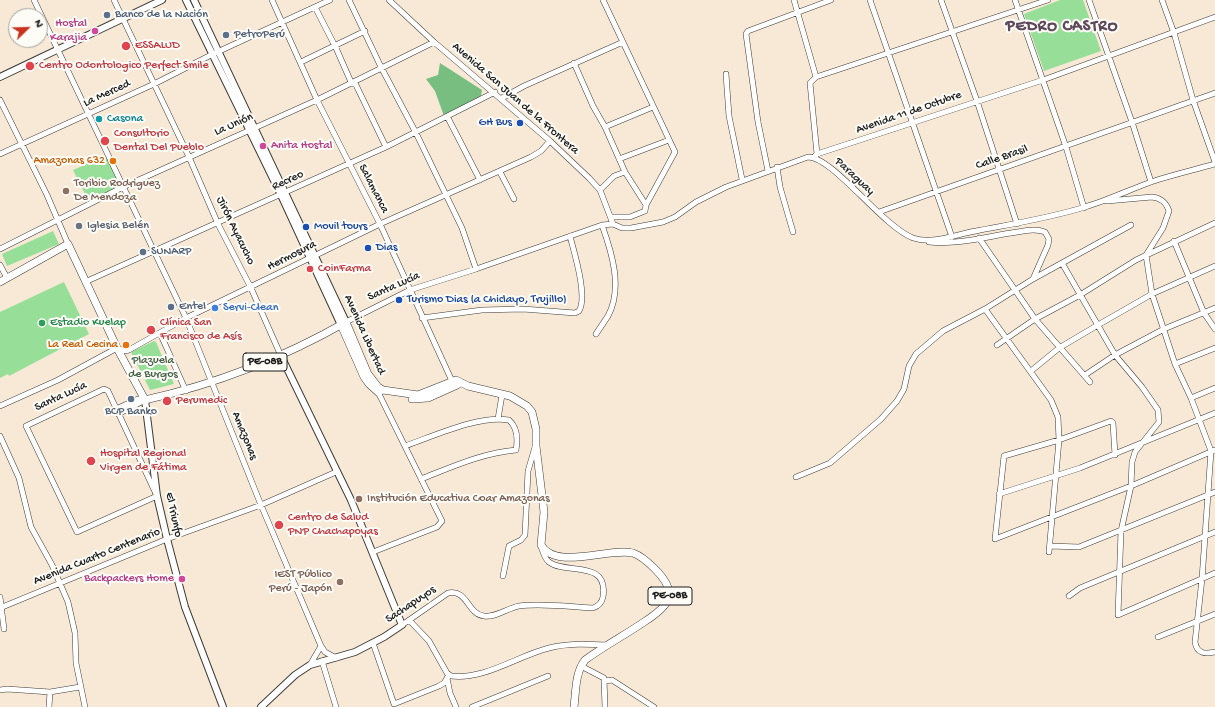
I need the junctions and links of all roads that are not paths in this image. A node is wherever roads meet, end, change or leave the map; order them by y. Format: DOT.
graph roads {
  1 [pos="34,0"];
  2 [pos="114,0"];
  3 [pos="162,0"];
  4 [pos="186,0"];
  5 [pos="194,0"];
  6 [pos="272,0"];
  7 [pos="330,0"];
  8 [pos="349,0"];
  9 [pos="389,0"];
  10 [pos="603,0"];
  11 [pos="794,0"];
  12 [pos="831,0"];
  13 [pos="870,0"];
  14 [pos="941,0"];
  15 [pos="1015,0"];
  16 [pos="1048,0"];
  17 [pos="1089,0"];
  18 [pos="1162,0"];
  19 [pos="315,7"];
  20 [pos="1019,10"];
  21 [pos="798,14"];
  22 [pos="1215,17"];
  23 [pos="122,18"];
  24 [pos="284,22"];
  25 [pos="365,31"];
  26 [pos="952,31"];
  27 [pos="1174,33"];
  28 [pos="434,42"];
  29 [pos="623,42"];
  30 [pos="334,46"];
  31 [pos="57,50"];
  32 [pos="216,53"];
  33 [pos="889,53"];
  34 [pos="1109,56"];
  35 [pos="301,62"];
  36 [pos="574,63"];
  37 [pos="381,67"];
  38 [pos="726,74"];
  39 [pos="0,77"];
  40 [pos="816,77"];
  41 [pos="1043,80"];
  42 [pos="351,82"];
  43 [pos="154,84"];
  44 [pos="496,92"];
  45 [pos="1215,93"];
  46 [pos="502,98"];
  47 [pos="0,100"];
  48 [pos="317,100"];
  49 [pos="1193,100"];
  50 [pos="977,101"];
  51 [pos="653,107"];
  52 [pos="87,114"];
  53 [pos="448,118"];
  54 [pos="1132,122"];
  55 [pos="913,124"];
  56 [pos="605,127"];
  57 [pos="252,128"];
  58 [pos="416,133"];
  59 [pos="669,140"];
  60 [pos="550,141"];
  61 [pos="21,144"];
  62 [pos="1066,147"];
  63 [pos="386,148"];
  64 [pos="0,154"];
  65 [pos="816,156"];
  66 [pos="189,157"];
  67 [pos="619,159"];
  68 [pos="350,163"];
  69 [pos="1215,163"];
  70 [pos="777,167"];
  71 [pos="999,169"];
  72 [pos="768,171"];
  73 [pos="500,172"];
  74 [pos="626,172"];
  75 [pos="480,180"];
  76 [pos="742,180"];
  77 [pos="1151,182"];
  78 [pos="122,187"];
  79 [pos="600,190"];
  80 [pos="937,192"];
  81 [pos="284,194"];
  82 [pos="446,195"];
  83 [pos="514,199"];
  84 [pos="1098,203"];
  85 [pos="646,205"];
  86 [pos="1084,208"];
  87 [pos="879,212"];
  88 [pos="611,217"];
  89 [pos="57,220"];
  90 [pos="1215,223"];
  91 [pos="218,224"];
  92 [pos="380,224"];
  93 [pos="613,224"];
  94 [pos="1017,224"];
  95 [pos="602,225"];
  96 [pos="1131,225"];
  97 [pos="793,232"];
  98 [pos="570,236"];
  99 [pos="952,237"];
  100 [pos="913,238"];
  101 [pos="979,238"];
  102 [pos="1174,241"];
  103 [pos="68,244"];
  104 [pos="0,249"];
  105 [pos="155,252"];
  106 [pos="1146,255"];
  107 [pos="313,257"];
  108 [pos="1062,263"];
  109 [pos="0,265"];
  110 [pos="1215,266"];
  111 [pos="476,269"];
  112 [pos="1189,278"];
  113 [pos="1033,279"];
  114 [pos="3,280"];
  115 [pos="85,282"];
  116 [pos="251,288"];
  117 [pos="410,290"];
  118 [pos="1016,290"];
  119 [pos="1152,294"];
  120 [pos="1080,295"];
  121 [pos="1215,308"];
  122 [pos="985,309"];
  123 [pos="1204,313"];
  124 [pos="186,318"];
  125 [pos="422,318"];
  126 [pos="1035,319"];
  127 [pos="344,324"];
  128 [pos="1098,325"];
  129 [pos="1164,329"];
  130 [pos="1215,329"];
  131 [pos="160,333"];
  132 [pos="596,334"];
  133 [pos="1007,339"];
  134 [pos="997,346"];
  135 [pos="117,348"];
  136 [pos="1059,348"];
  137 [pos="1215,348"];
  138 [pos="1115,355"];
  139 [pos="281,356"];
  140 [pos="1175,364"];
  141 [pos="1030,371"];
  142 [pos="1085,376"];
  143 [pos="373,381"];
  144 [pos="1090,382"];
  145 [pos="212,383"];
  146 [pos="456,383"];
  147 [pos="1215,388"];
  148 [pos="186,391"];
  149 [pos="378,392"];
  150 [pos="502,395"];
  151 [pos="1192,398"];
  152 [pos="145,400"];
  153 [pos="0,406"];
  154 [pos="116,409"];
  155 [pos="1215,413"];
  156 [pos="118,414"];
  157 [pos="1198,418"];
  158 [pos="498,419"];
  159 [pos="0,436"];
  160 [pos="1059,440"];
  161 [pos="1143,443"];
  162 [pos="405,446"];
  163 [pos="536,446"];
  164 [pos="1213,450"];
  165 [pos="1115,455"];
  166 [pos="336,472"];
  167 [pos="1056,476"];
  168 [pos="796,477"];
  169 [pos="421,479"];
  170 [pos="1131,486"];
  171 [pos="1215,492"];
  172 [pos="999,494"];
  173 [pos="1208,495"];
  174 [pos="157,496"];
  175 [pos="261,505"];
  176 [pos="1053,515"];
  177 [pos="1121,531"];
  178 [pos="1215,532"];
  179 [pos="1204,537"];
  180 [pos="167,539"];
  181 [pos="541,545"];
  182 [pos="1050,546"];
  183 [pos="373,552"];
  184 [pos="1049,552"];
  185 [pos="1118,572"];
  186 [pos="1215,573"];
  187 [pos="503,576"];
  188 [pos="1202,579"];
  189 [pos="60,583"];
  190 [pos="1069,596"];
  191 [pos="0,597"];
  192 [pos="1,608"];
  193 [pos="1215,614"];
  194 [pos="410,620"];
  195 [pos="1197,621"];
  196 [pos="402,625"];
  197 [pos="4,629"];
  198 [pos="1158,637"];
  199 [pos="373,643"];
  200 [pos="608,645"];
  201 [pos="321,646"];
  202 [pos="1215,652"];
  203 [pos="337,658"];
  204 [pos="322,661"];
  205 [pos="310,665"];
  206 [pos="581,666"];
  207 [pos="449,676"];
  208 [pos="548,676"];
  209 [pos="605,680"];
  210 [pos="80,687"];
  211 [pos="0,690"];
  212 [pos="50,692"];
  213 [pos="49,707"];
  214 [pos="85,707"];
  215 [pos="223,707"];
  216 [pos="261,707"];
  217 [pos="336,707"];
  218 [pos="456,707"];
  219 [pos="472,707"];
  220 [pos="574,707"];
  221 [pos="605,707"];
  222 [pos="654,707"];
  1 -- 31 [label="street, Amazonas"];
  2 -- 23 [label="street, Jirón Ayacucho"];
  3 -- 23 [label="main road"];
  4 -- 32 [label="main road, Avenida Libertad"];
  5 -- 32 [label="main road, Avenida Libertad"];
  6 -- 24 [label="street, Salamanca"];
  7 -- 19 [label="street, La Merced"];
  8 -- 25 [label="street"];
  9 -- 28 [label="street, Avenida San Juan de la Frontera"];
  10 -- 29 [label="street"];
  11 -- 21 [label="street"];
  12 -- 21 [label="street"];
  13 -- 33 [label="street"];
  14 -- 26 [label="street"];
  15 -- 20 [label="street"];
  16 -- 20 [label="street"];
  17 -- 34 [label="street"];
  18 -- 27 [label="street"];
  19 -- 24 [label="street, La Merced"];
  19 -- 30 [label="street"];
  20 -- 26 [label="street"];
  20 -- 41 [label="street"];
  21 -- 40 [label="street"];
  21 -- 72 [label="street"];
  22 -- 27 [label="street, Avenida 11 de Octubre"];
  23 -- 31 [label="main road"];
  23 -- 43 [label="street, Jirón Ayacucho"];
  24 -- 32 [label="street, La Merced"];
  24 -- 35 [label="street, Salamanca"];
  25 -- 30 [label="street"];
  25 -- 37 [label="street"];
  26 -- 33 [label="street"];
  26 -- 50 [label="street"];
  27 -- 34 [label="street, Avenida 11 de Octubre"];
  27 -- 49 [label="street"];
  28 -- 37 [label="street, La Unión"];
  28 -- 44 [label="street, Avenida San Juan de la Frontera"];
  29 -- 36 [label="street"];
  29 -- 51 [label="street"];
  30 -- 35 [label="street"];
  30 -- 42 [label="street"];
  31 -- 39 [label="main road"];
  31 -- 52 [label="street, Amazonas"];
  32 -- 43 [label="street, La Merced"];
  32 -- 57 [label="main road, Avenida Libertad"];
  33 -- 40 [label="street"];
  33 -- 55 [label="street"];
  34 -- 41 [label="street, Avenida 11 de Octubre"];
  34 -- 54 [label="street"];
  35 -- 48 [label="street, Salamanca"];
  36 -- 46 [label="street"];
  36 -- 56 [label="street"];
  37 -- 42 [label="street, La Unión"];
  37 -- 58 [label="street"];
  38 -- 76 [label="street"];
  40 -- 65 [label="street"];
  41 -- 50 [label="street, Avenida 11 de Octubre"];
  41 -- 62 [label="street"];
  42 -- 48 [label="street, La Unión"];
  42 -- 63 [label="street"];
  43 -- 52 [label="street, La Merced"];
  43 -- 66 [label="street, Jirón Ayacucho"];
  44 -- 46 [label="street, Avenida San Juan de la Frontera"];
  44 -- 53 [label="street, Recreo"];
  45 -- 49 [label="street, Calle Brasil"];
  46 -- 60 [label="street, Avenida San Juan de la Frontera"];
  47 -- 61 [label="street, El Triunfo"];
  48 -- 57 [label="street, La Unión"];
  48 -- 68 [label="street, Salamanca"];
  49 -- 54 [label="street, Calle Brasil"];
  49 -- 69 [label="street"];
  50 -- 55 [label="street, Avenida 11 de Octubre"];
  50 -- 71 [label="street"];
  51 -- 56 [label="street"];
  51 -- 59 [label="street"];
  52 -- 61 [label="street, La Merced"];
  52 -- 78 [label="street, Amazonas"];
  53 -- 58 [label="street, Recreo"];
  53 -- 75 [label="street"];
  54 -- 62 [label="street, Calle Brasil"];
  54 -- 77 [label="street"];
  55 -- 65 [label="street, Avenida 11 de Octubre"];
  55 -- 80 [label="street"];
  56 -- 67 [label="street"];
  57 -- 66 [label="street, La Unión"];
  57 -- 81 [label="main road, Avenida Libertad"];
  58 -- 63 [label="street, Recreo"];
  58 -- 82 [label="street"];
  59 -- 67 [label="street"];
  59 -- 85 [label="street"];
  60 -- 73 [label="street, Hermosura"];
  60 -- 79 [label="street, Avenida San Juan de la Frontera"];
  61 -- 64 [label="street, La Merced"];
  61 -- 89 [label="street, El Triunfo"];
  62 -- 71 [label="street, Calle Brasil"];
  62 -- 86 [label="street"];
  63 -- 68 [label="street, Recreo"];
  65 -- 70 [label="street, Avenida 11 de Octubre"];
  65 -- 87 [label="street, Paraguay"];
  66 -- 78 [label="street, La Unión"];
  66 -- 91 [label="street, Jirón Ayacucho"];
  67 -- 74 [label="street"];
  68 -- 81 [label="street, Recreo"];
  68 -- 92 [label="street, Salamanca"];
  69 -- 77 [label="street"];
  70 -- 72 [label="street, Avenida 11 de Octubre"];
  70 -- 97 [label="street"];
  71 -- 80 [label="street, Calle Brasil"];
  71 -- 94 [label="street"];
  72 -- 76 [label="street, Avenida 11 de Octubre"];
  73 -- 75 [label="street, Hermosura"];
  73 -- 83 [label="street"];
  74 -- 79 [label="street"];
  74 -- 85 [label="street"];
  75 -- 82 [label="street, Hermosura"];
  76 -- 93 [label="street, Avenida 11 de Octubre"];
  77 -- 84 [label="street"];
  78 -- 89 [label="street, La Unión"];
  78 -- 105 [label="street, Amazonas"];
  79 -- 88 [label="street, Avenida San Juan de la Frontera"];
  80 -- 87 [label="street, Calle Brasil"];
  80 -- 99 [label="street"];
  81 -- 91 [label="street, Recreo"];
  81 -- 107 [label="main road, Avenida Libertad"];
  82 -- 92 [label="street, Hermosura"];
  82 -- 111 [label="street"];
  84 -- 86 [label="street"];
  84 -- 106 [label="street"];
  85 -- 88 [label="street"];
  86 -- 94 [label="street"];
  87 -- 100 [label="street, Paraguay"];
  88 -- 93 [label="street, Avenida San Juan de la Frontera"];
  89 -- 103 [label="street, El Triunfo"];
  89 -- 104 [label="street, La Unión"];
  90 -- 102 [label="street"];
  91 -- 105 [label="street, Recreo"];
  91 -- 116 [label="street, Jirón Ayacucho"];
  92 -- 107 [label="street, Hermosura"];
  92 -- 117 [label="street, Salamanca"];
  93 -- 95 [label="street, Santa Lucía"];
  94 -- 99 [label="street"];
  95 -- 98 [label="street, Santa Lucía"];
  95 -- 132 [label="street"];
  96 -- 108 [label="street"];
  98 -- 111 [label="street, Santa Lucía"];
  98 -- 125 [label="street"];
  99 -- 100 [label="street"];
  100 -- 101 [label="street"];
  101 -- 113 [label="street"];
  101 -- 118 [label="street"];
  102 -- 106 [label="street"];
  102 -- 112 [label="street"];
  103 -- 114 [label="highway"];
  103 -- 115 [label="highway, El Triunfo"];
  105 -- 115 [label="street, Recreo"];
  105 -- 124 [label="street, Amazonas"];
  106 -- 119 [label="street"];
  106 -- 120 [label="street"];
  107 -- 116 [label="street, Hermosura"];
  107 -- 127 [label="main road, Avenida Libertad"];
  108 -- 113 [label="street"];
  108 -- 120 [label="street"];
  109 -- 114 [label="street"];
  110 -- 112 [label="street"];
  111 -- 117 [label="street, Santa Lucía"];
  112 -- 119 [label="street"];
  112 -- 123 [label="street"];
  113 -- 118 [label="street"];
  115 -- 135 [label="highway, El Triunfo"];
  116 -- 124 [label="street, Hermosura"];
  116 -- 139 [label="street, Jirón Ayacucho"];
  117 -- 125 [label="street, Salamanca"];
  117 -- 127 [label="street, Santa Lucía"];
  118 -- 122 [label="street"];
  118 -- 126 [label="street"];
  119 -- 128 [label="street"];
  119 -- 129 [label="street"];
  120 -- 126 [label="street"];
  120 -- 128 [label="street"];
  121 -- 123 [label="street"];
  122 -- 133 [label="street"];
  122 -- 168 [label="street"];
  123 -- 129 [label="street"];
  123 -- 130 [label="street"];
  124 -- 131 [label="street, Hermosura"];
  124 -- 145 [label="street, Amazonas"];
  125 -- 146 [label="street, Salamanca"];
  126 -- 133 [label="street"];
  126 -- 136 [label="street"];
  127 -- 139 [label="highway, Santa Lucía / PE-08B"];
  127 -- 143 [label="highway, Avenida Libertad"];
  127 -- 149 [label="highway, Avenida Libertad"];
  128 -- 136 [label="street"];
  128 -- 138 [label="street"];
  129 -- 138 [label="street"];
  129 -- 140 [label="street"];
  131 -- 135 [label="street, Hermosura"];
  131 -- 148 [label="street"];
  133 -- 134 [label="street"];
  133 -- 141 [label="street"];
  135 -- 152 [label="highway, El Triunfo"];
  135 -- 153 [label="street, Hermosura"];
  136 -- 141 [label="street"];
  136 -- 142 [label="street"];
  137 -- 140 [label="street"];
  138 -- 142 [label="street"];
  138 -- 161 [label="street"];
  139 -- 145 [label="highway, Santa Lucía / PE-08B"];
  139 -- 166 [label="main road, Jirón Ayacucho"];
  140 -- 151 [label="street"];
  141 -- 160 [label="street"];
  142 -- 144 [label="street"];
  143 -- 146 [label="highway"];
  143 -- 149 [label="street, Avenida Libertad"];
  145 -- 148 [label="highway, Santa Lucía / PE-08B"];
  145 -- 175 [label="street, Amazonas"];
  146 -- 149 [label="highway"];
  146 -- 150 [label="highway"];
  147 -- 151 [label="street"];
  148 -- 152 [label="highway, Santa Lucía / PE-08B"];
  149 -- 162 [label="street"];
  150 -- 158 [label="street"];
  150 -- 163 [label="highway"];
  151 -- 157 [label="street"];
  152 -- 154 [label="street, Santa Lucía"];
  152 -- 156 [label="street, Santa Lucía"];
  152 -- 174 [label="main road, El Triunfo"];
  154 -- 156 [label="street"];
  154 -- 174 [label="street, Santa Lucía"];
  155 -- 157 [label="street"];
  156 -- 174 [label="street"];
  157 -- 161 [label="street"];
  157 -- 164 [label="street"];
  158 -- 162 [label="street"];
  158 -- 169 [label="street"];
  159 -- 189 [label="street"];
  160 -- 165 [label="street"];
  160 -- 167 [label="street"];
  160 -- 172 [label="street"];
  161 -- 165 [label="street"];
  161 -- 170 [label="street"];
  162 -- 169 [label="street"];
  163 -- 181 [label="highway"];
  163 -- 187 [label="street"];
  164 -- 170 [label="street"];
  164 -- 173 [label="street"];
  165 -- 167 [label="street"];
  166 -- 175 [label="street, Avenida Cuarto Centenario"];
  166 -- 183 [label="main road, Jirón Ayacucho"];
  167 -- 172 [label="street"];
  167 -- 176 [label="street"];
  169 -- 183 [label="street"];
  170 -- 176 [label="street"];
  170 -- 177 [label="street"];
  171 -- 173 [label="street"];
  172 -- 176 [label="street"];
  173 -- 177 [label="street"];
  173 -- 179 [label="street"];
  174 -- 180 [label="main road, El Triunfo"];
  175 -- 180 [label="street, Avenida Cuarto Centenario"];
  175 -- 201 [label="street, Amazonas"];
  176 -- 182 [label="street"];
  177 -- 182 [label="street"];
  177 -- 185 [label="street"];
  178 -- 179 [label="street"];
  179 -- 185 [label="street"];
  179 -- 188 [label="street"];
  180 -- 189 [label="street, Avenida Cuarto Centenario"];
  180 -- 215 [label="main road, El Triunfo"];
  181 -- 194 [label="street, Sachapuyos"];
  181 -- 200 [label="highway, PE-08B"];
  182 -- 184 [label="street"];
  183 -- 196 [label="main road, Jirón Ayacucho"];
  185 -- 188 [label="street"];
  185 -- 190 [label="street"];
  186 -- 188 [label="street"];
  188 -- 195 [label="street"];
  189 -- 192 [label="street, Avenida Cuarto Centenario"];
  189 -- 210 [label="street"];
  191 -- 192 [label="street"];
  192 -- 197 [label="street"];
  193 -- 195 [label="street"];
  194 -- 196 [label="street, Sachapuyos"];
  194 -- 207 [label="street"];
  195 -- 198 [label="street"];
  195 -- 202 [label="street"];
  196 -- 199 [label="main road, Sachapuyos"];
  199 -- 203 [label="main road, Sachapuyos"];
  199 -- 207 [label="street"];
  200 -- 206 [label="highway, PE-08B"];
  200 -- 207 [label="street"];
  201 -- 203 [label="street, Amazonas"];
  201 -- 205 [label="street"];
  203 -- 204 [label="main road, Sachapuyos"];
  204 -- 205 [label="main road, Sachapuyos"];
  204 -- 217 [label="street"];
  205 -- 216 [label="main road, Sachapuyos"];
  206 -- 209 [label="street"];
  206 -- 220 [label="highway"];
  207 -- 218 [label="street"];
  208 -- 219 [label="street"];
  209 -- 221 [label="street"];
  209 -- 222 [label="street"];
  210 -- 212 [label="street"];
  210 -- 214 [label="street"];
  211 -- 212 [label="street"];
  212 -- 213 [label="street"];
}
